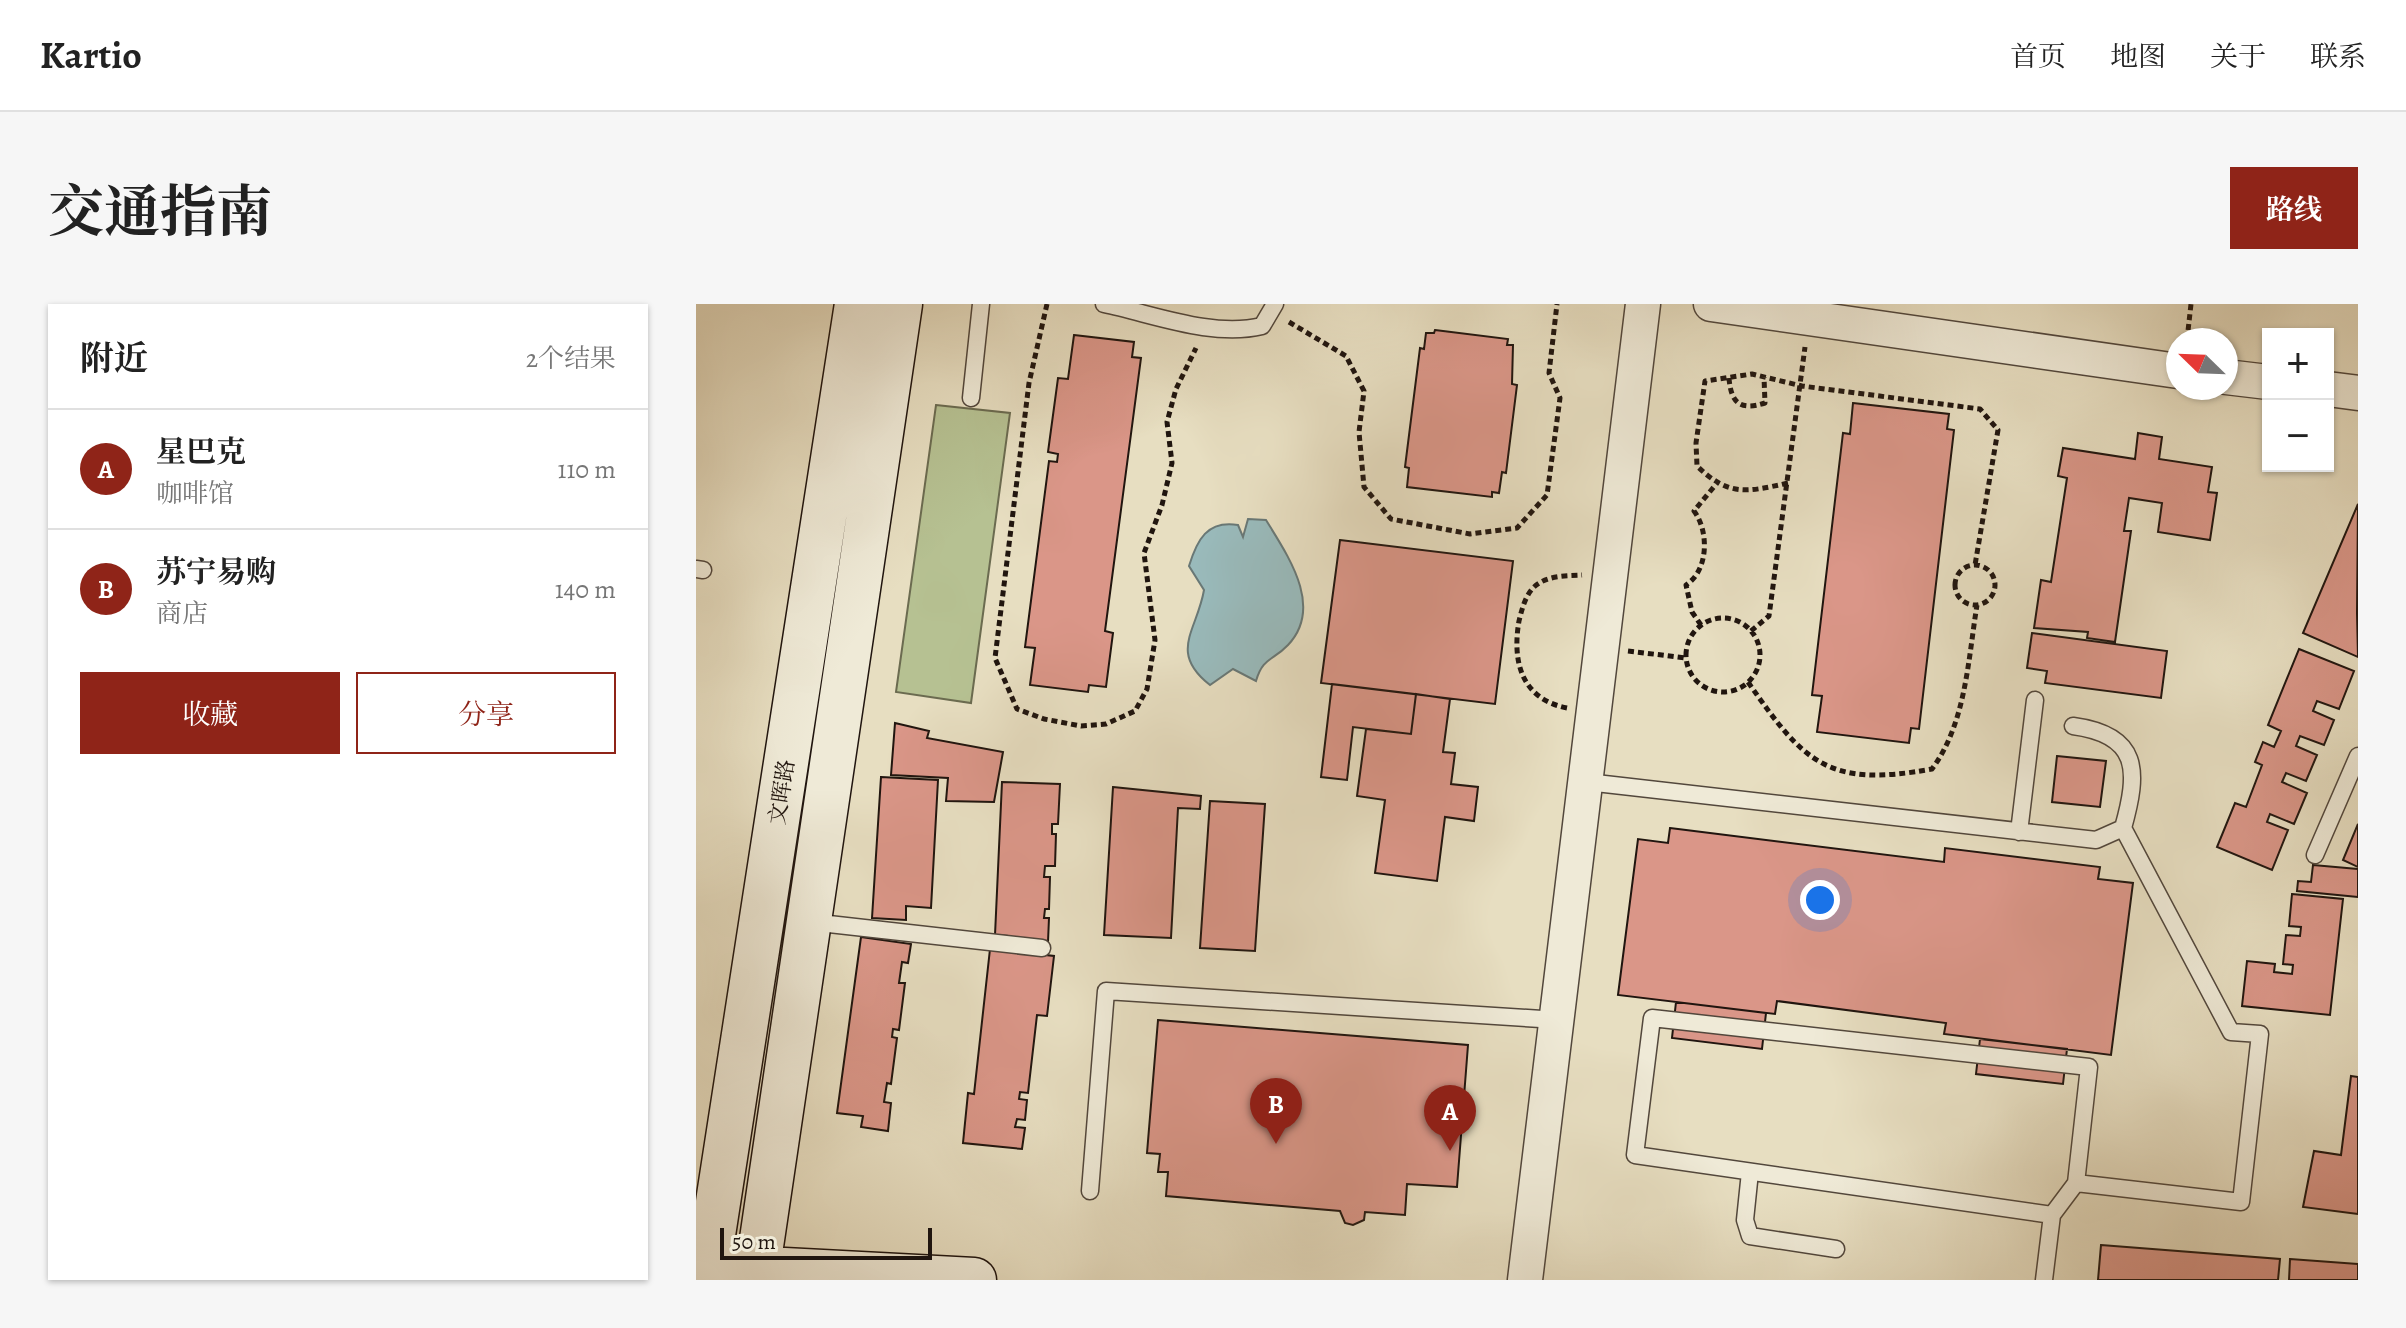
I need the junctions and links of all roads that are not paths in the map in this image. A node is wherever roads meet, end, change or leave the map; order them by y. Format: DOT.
graph roads {
  1 [pos="857,304"];
  2 [pos="900,304"];
  3 [pos="981,304"];
  4 [pos="1104,304"];
  5 [pos="1643,304"];
  6 [pos="1711,304"];
  7 [pos="1271,311"];
  8 [pos="2166,369"];
  9 [pos="2238,378"];
  10 [pos="2262,381"];
  11 [pos="2334,390"];
  12 [pos="2358,393"];
  13 [pos="971,398"];
  14 [pos="2035,700"];
  15 [pos="2073,726"];
  16 [pos="2358,756"];
  17 [pos="1587,782"];
  18 [pos="2123,828"];
  19 [pos="2019,832"];
  20 [pos="2315,855"];
  21 [pos="809,922"];
  22 [pos="1042,948"];
  23 [pos="1557,1020"];
  24 [pos="1750,1172"];
  25 [pos="2076,1183"];
  26 [pos="1090,1191"];
  27 [pos="2052,1215"];
  28 [pos="1836,1249"];
  29 [pos="703,1270"];
  30 [pos="757,1274"];
  31 [pos="974,1280"];
  32 [pos="1525,1280"];
  33 [pos="2044,1280"];
  1 -- 29 [label="main road, 文晖路"];
  2 -- 21 [label="main road"];
  3 -- 13 [label="lane"];
  4 -- 7 [label="lane"];
  5 -- 17 [label="street"];
  6 -- 8 [label="street"];
  9 -- 10 [label="street"];
  11 -- 12 [label="street"];
  14 -- 19 [label="lane"];
  15 -- 18 [label="lane"];
  16 -- 20 [label="lane"];
  17 -- 19 [label="lane"];
  17 -- 23 [label="street"];
  18 -- 19 [label="lane"];
  18 -- 25 [label="lane"];
  21 -- 22 [label="lane"];
  21 -- 30 [label="main road"];
  23 -- 26 [label="lane"];
  23 -- 32 [label="street"];
  24 -- 25 [label="lane"];
  24 -- 27 [label="lane"];
  24 -- 28 [label="lane"];
  25 -- 27 [label="lane"];
  27 -- 33 [label="lane"];
  29 -- 30 [label="main road"];
  30 -- 31 [label="main road"];
}
